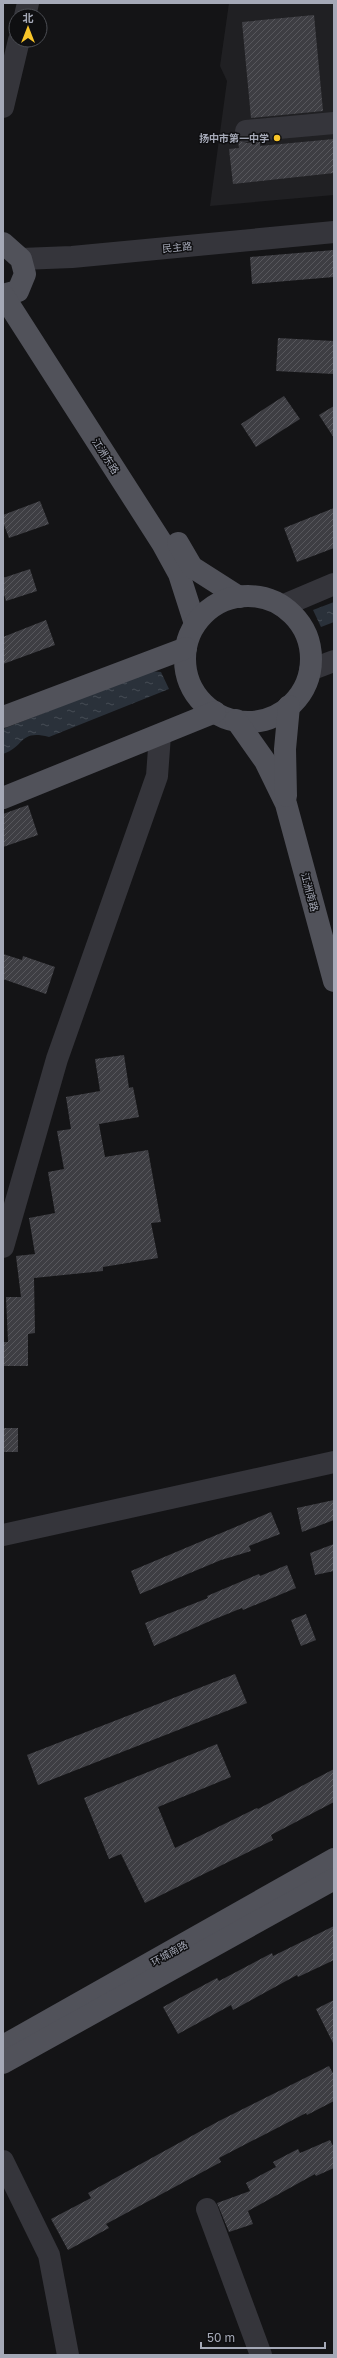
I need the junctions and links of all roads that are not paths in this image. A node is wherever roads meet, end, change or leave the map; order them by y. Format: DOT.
graph roads {
  1 [pos="17,48"];
  2 [pos="3,107"];
  3 [pos="334,123"];
  4 [pos="246,132"];
  5 [pos="334,232"];
  6 [pos="3,243"];
  7 [pos="20,259"];
  8 [pos="8,294"];
  9 [pos="334,584"];
  10 [pos="239,596"];
  11 [pos="282,606"];
  12 [pos="195,624"];
  13 [pos="186,648"];
  14 [pos="334,661"];
  15 [pos="310,670"];
  16 [pos="289,706"];
  17 [pos="215,712"];
  18 [pos="3,717"];
  19 [pos="236,720"];
  20 [pos="160,735"];
  21 [pos="3,798"];
  22 [pos="286,804"];
  23 [pos="334,981"];
  24 [pos="3,1248"];
  25 [pos="334,1462"];
  26 [pos="3,1535"];
  27 [pos="334,1859"];
  28 [pos="334,1879"];
  29 [pos="3,2046"];
  30 [pos="3,2063"];
  31 [pos="3,2161"];
  32 [pos="207,2209"];
  33 [pos="68,2355"];
  34 [pos="261,2355"];
  1 -- 2 [label="street"];
  3 -- 4 [label="street"];
  5 -- 7 [label="street, 民主路"];
  6 -- 7 [label="main road"];
  7 -- 8 [label="main road"];
  8 -- 10 [label="main road, 江洲东路"];
  8 -- 12 [label="main road, 江洲东路"];
  9 -- 11 [label="street"];
  10 -- 11 [label="main road"];
  10 -- 12 [label="main road"];
  11 -- 15 [label="main road"];
  12 -- 13 [label="main road"];
  13 -- 17 [label="main road"];
  13 -- 18 [label="main road"];
  14 -- 15 [label="street"];
  15 -- 16 [label="main road"];
  16 -- 19 [label="main road"];
  16 -- 22 [label="main road"];
  17 -- 19 [label="main road"];
  17 -- 20 [label="main road"];
  19 -- 22 [label="main road"];
  20 -- 21 [label="main road"];
  20 -- 24 [label="street"];
  22 -- 23 [label="main road, 江洲南路"];
  25 -- 26 [label="street"];
  27 -- 29 [label="main road, 环城南路"];
  28 -- 30 [label="main road, 环城南路"];
  31 -- 33 [label="street"];
  32 -- 34 [label="street"];
}
